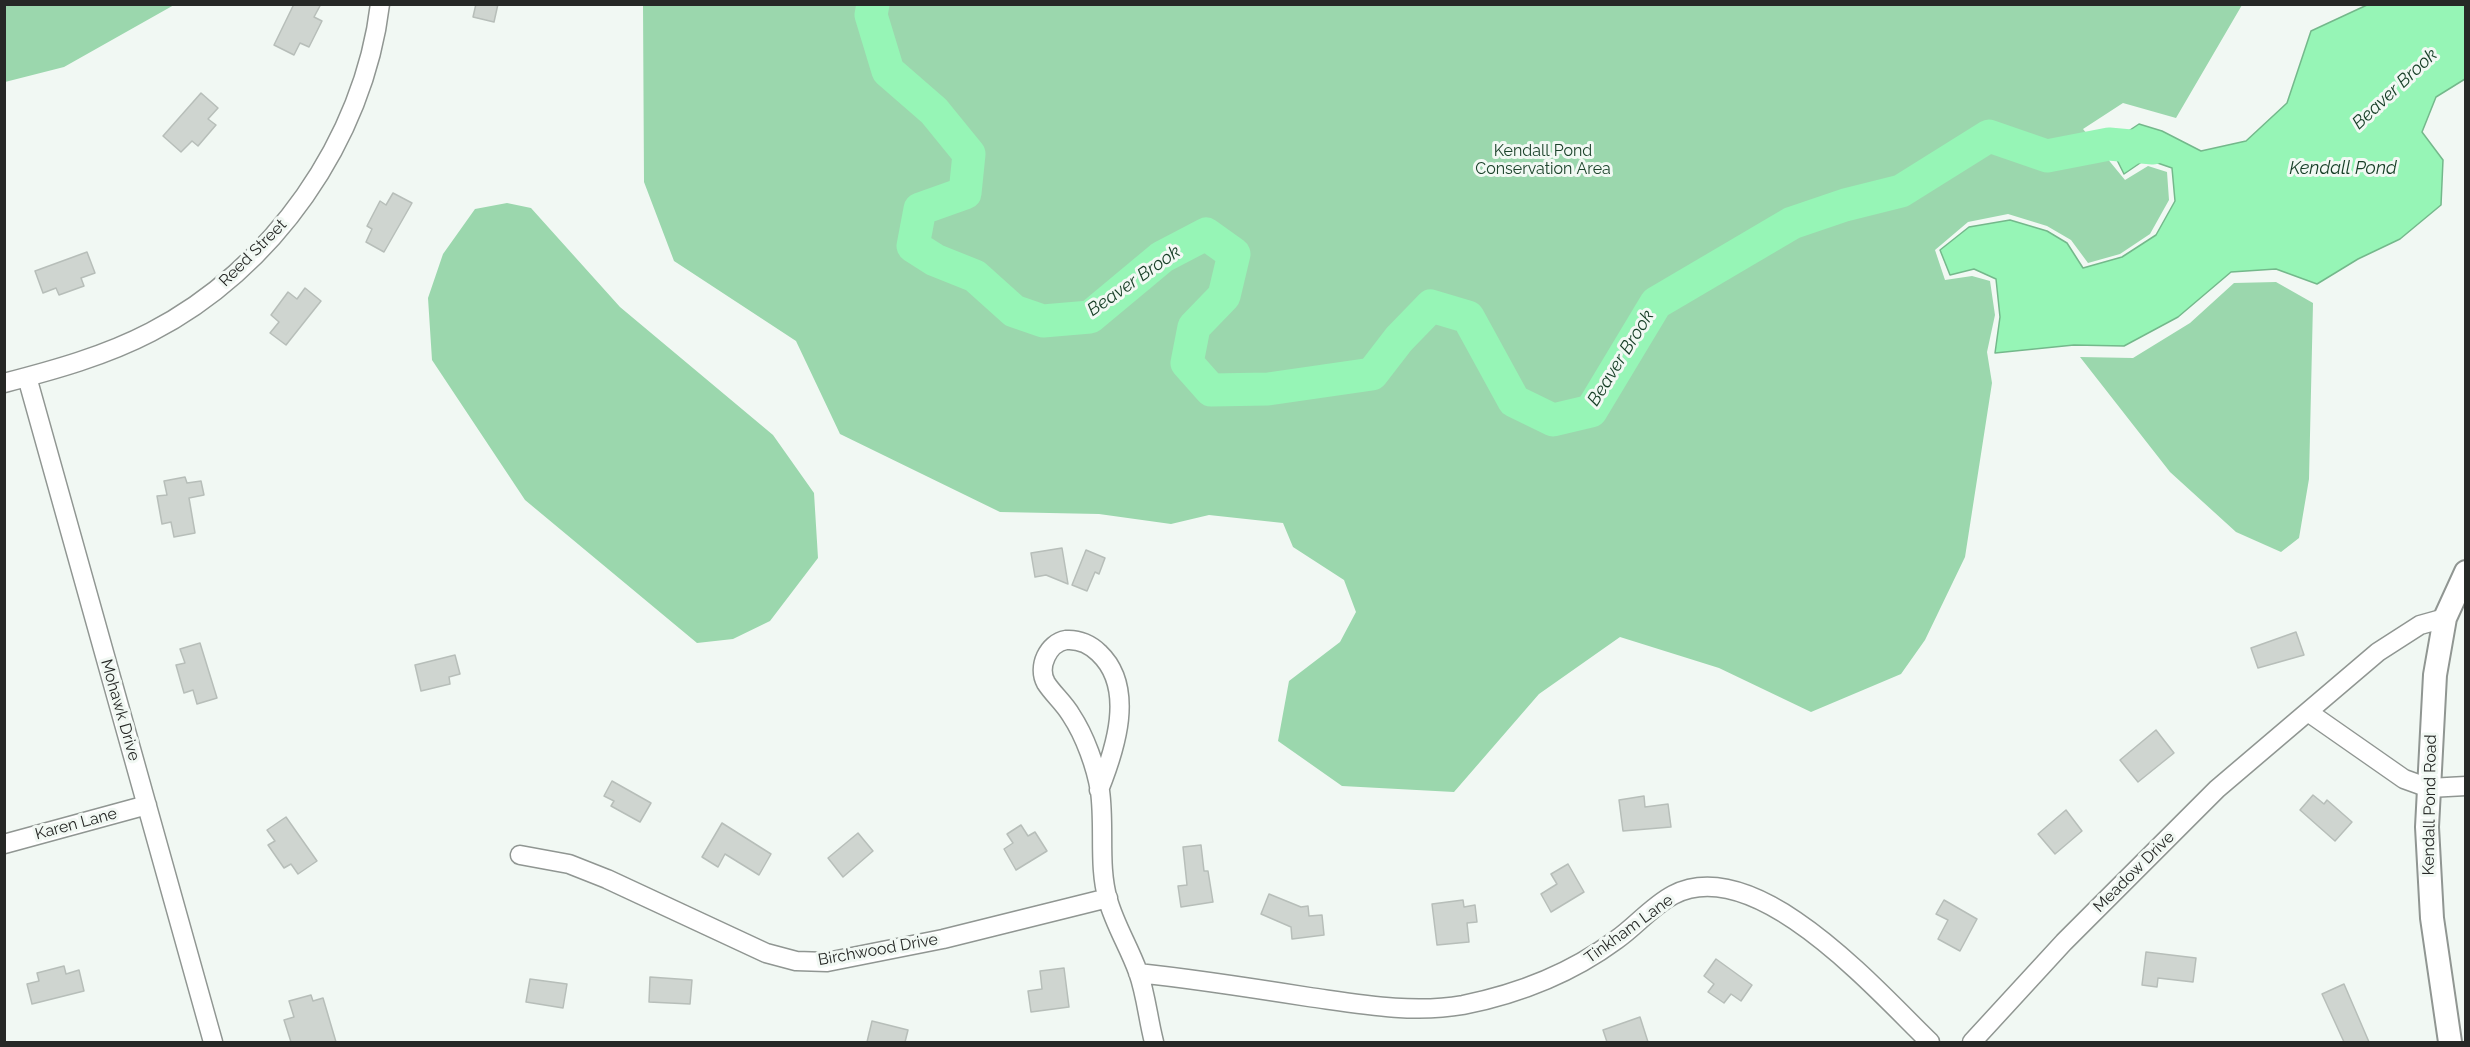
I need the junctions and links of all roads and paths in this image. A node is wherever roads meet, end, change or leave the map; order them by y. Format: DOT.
graph roads {
  1 [pos="380,4"];
  2 [pos="27,377"];
  3 [pos="4,383"];
  4 [pos="2466,572"];
  5 [pos="2445,618"];
  6 [pos="2308,712"];
  7 [pos="2466,786"];
  8 [pos="2429,788"];
  9 [pos="1099,790"];
  10 [pos="147,805"];
  11 [pos="4,844"];
  12 [pos="520,855"];
  13 [pos="1108,898"];
  14 [pos="1138,972"];
  15 [pos="213,1042"];
  16 [pos="1154,1042"];
  17 [pos="1930,1042"];
  18 [pos="1972,1042"];
  19 [pos="2450,1042"];
  1 -- 2 [label="street, Reed Street"];
  2 -- 3 [label="street, Reed Street"];
  2 -- 10 [label="street, Mohawk Drive"];
  4 -- 5 [label="street, Kendall Pond Road"];
  5 -- 6 [label="street, Meadow Drive"];
  5 -- 8 [label="street, Kendall Pond Road"];
  6 -- 8 [label="street"];
  6 -- 18 [label="street, Meadow Drive"];
  7 -- 8 [label="street"];
  8 -- 19 [label="street, Kendall Pond Road"];
  9 -- 9 [label="street"];
  9 -- 13 [label="street"];
  10 -- 11 [label="street, Karen Lane"];
  10 -- 15 [label="street, Mohawk Drive"];
  12 -- 13 [label="street, Birchwood Drive"];
  13 -- 14 [label="street"];
  14 -- 16 [label="street"];
  14 -- 17 [label="street, Tinkham Lane"];
}
